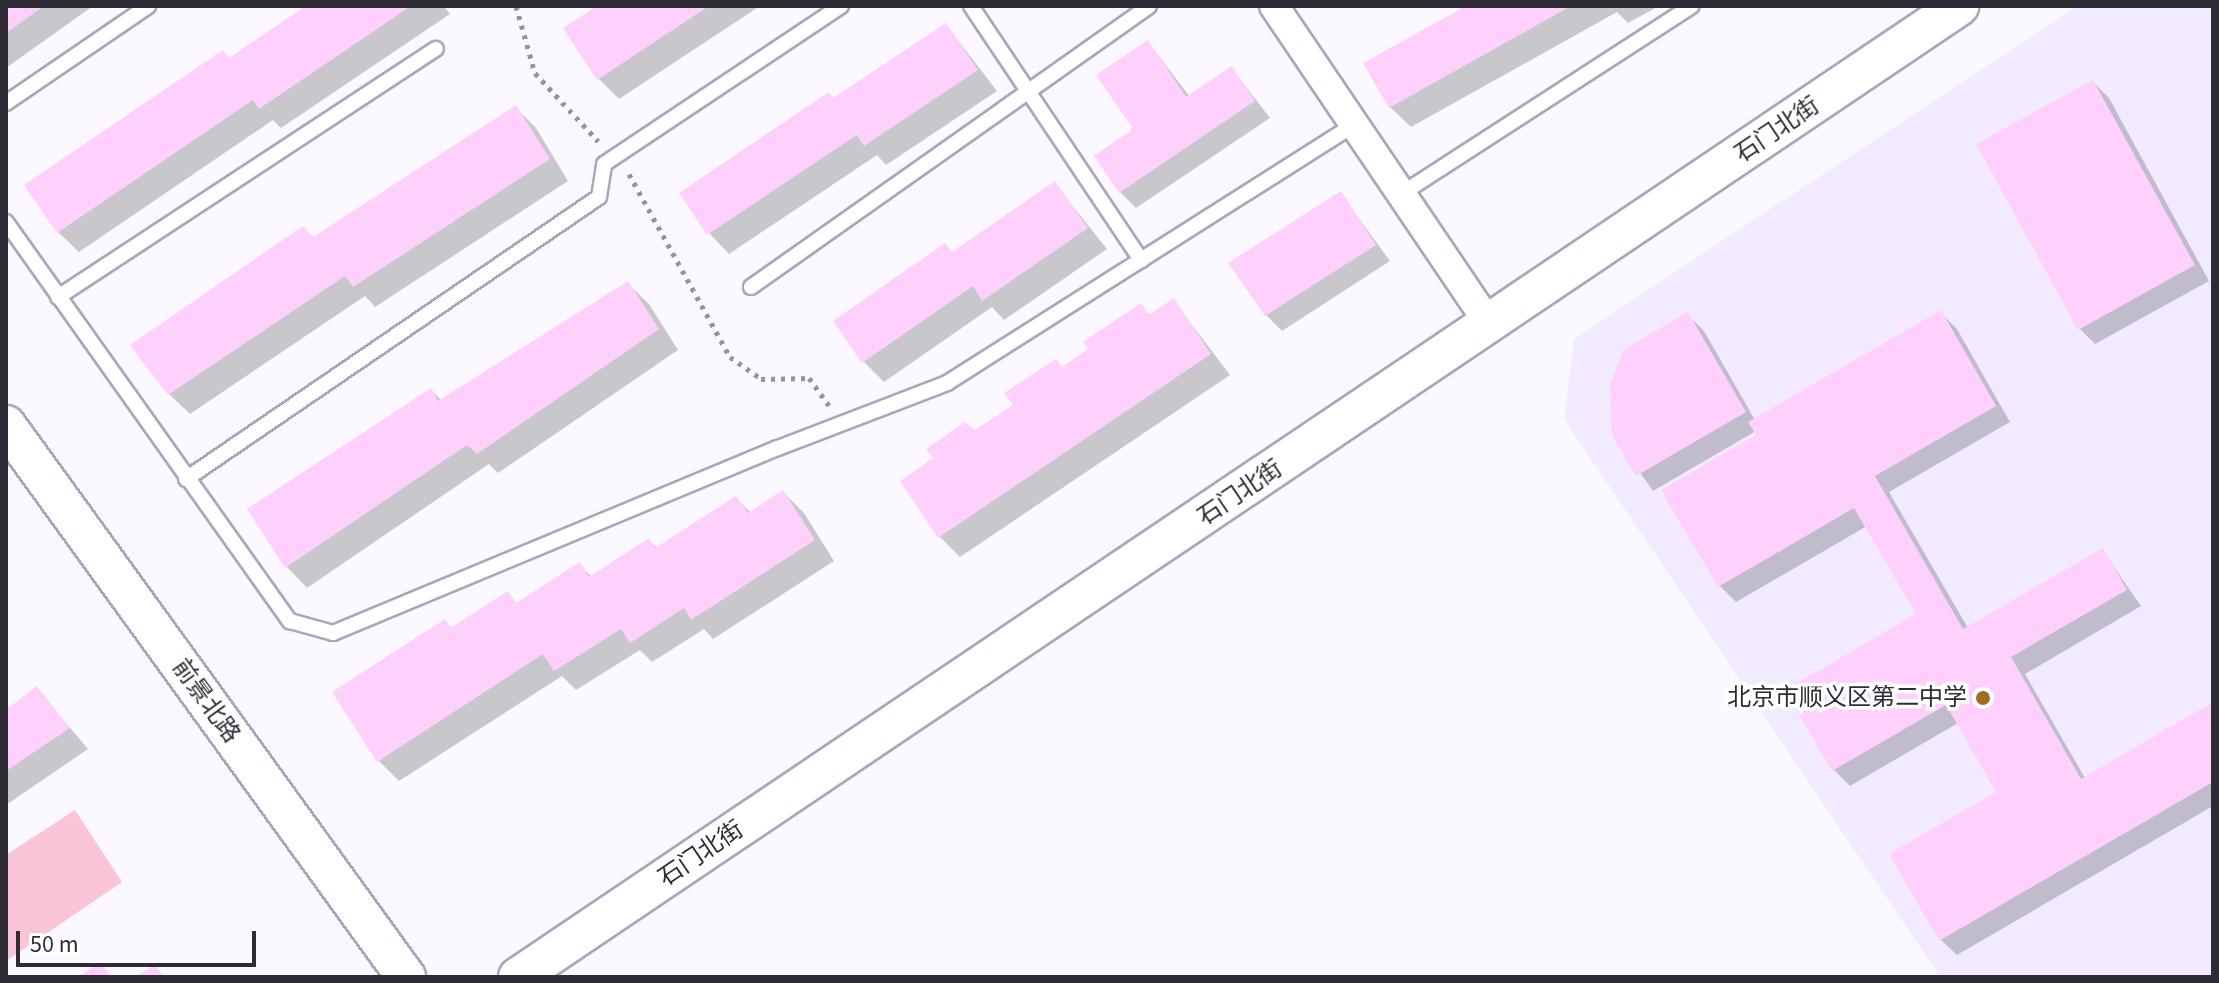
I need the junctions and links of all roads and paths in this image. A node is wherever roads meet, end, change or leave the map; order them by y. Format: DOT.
graph roads {
  1 [pos="148,6"];
  2 [pos="516,6"];
  3 [pos="841,6"];
  4 [pos="971,6"];
  5 [pos="1149,6"];
  6 [pos="1274,6"];
  7 [pos="1692,6"];
  8 [pos="1959,6"];
  9 [pos="436,49"];
  10 [pos="1028,91"];
  11 [pos="6,103"];
  12 [pos="1354,125"];
  13 [pos="616,157"];
  14 [pos="1401,194"];
  15 [pos="6,222"];
  16 [pos="1141,260"];
  17 [pos="751,287"];
  18 [pos="58,297"];
  19 [pos="1490,325"];
  20 [pos="841,424"];
  21 [pos="6,425"];
  22 [pos="186,479"];
  23 [pos="406,977"];
  24 [pos="518,977"];
  1 -- 11 [label="lane"];
  2 -- 13 [label="path"];
  3 -- 13 [label="lane"];
  4 -- 10 [label="lane"];
  5 -- 10 [label="lane"];
  6 -- 12 [label="street"];
  7 -- 14 [label="lane"];
  8 -- 19 [label="street, 石门北街"];
  9 -- 18 [label="lane"];
  10 -- 16 [label="lane"];
  10 -- 17 [label="lane"];
  12 -- 14 [label="street"];
  12 -- 16 [label="lane"];
  13 -- 20 [label="path"];
  13 -- 22 [label="lane"];
  14 -- 19 [label="street"];
  15 -- 18 [label="lane"];
  16 -- 20 [label="lane"];
  18 -- 22 [label="lane"];
  19 -- 24 [label="street, 石门北街"];
  20 -- 22 [label="lane"];
  21 -- 23 [label="street, 前景北路"];
}
